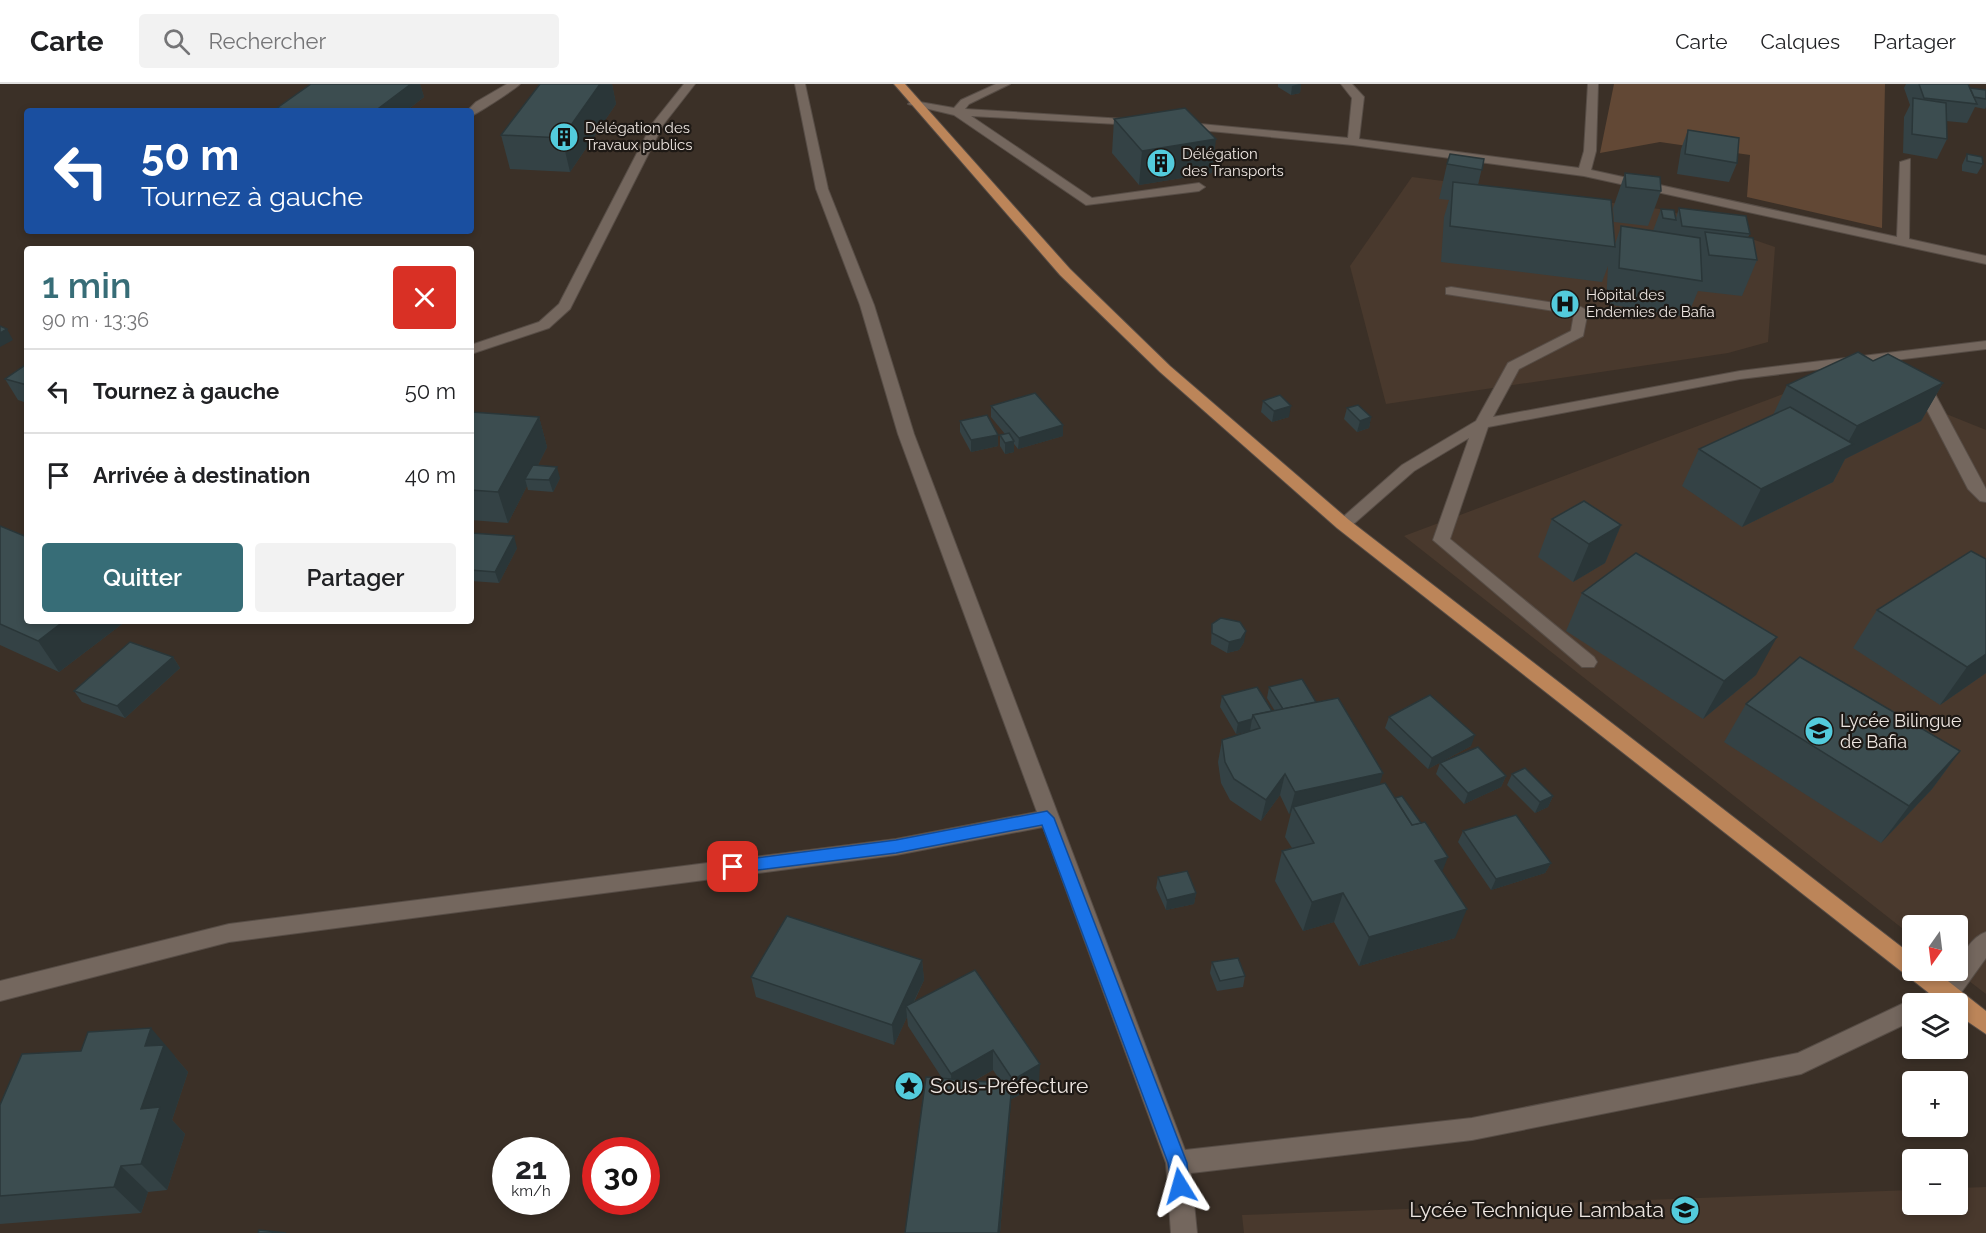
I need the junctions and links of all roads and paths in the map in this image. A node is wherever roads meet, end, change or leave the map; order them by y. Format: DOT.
graph roads {
  1 [pos="515,84"];
  2 [pos="690,84"];
  3 [pos="800,84"];
  4 [pos="899,84"];
  5 [pos="1005,84"];
  6 [pos="1346,84"];
  7 [pos="1593,84"];
  8 [pos="914,104"];
  9 [pos="474,110"];
  10 [pos="957,112"];
  11 [pos="1353,142"];
  12 [pos="1906,162"];
  13 [pos="1584,172"];
  14 [pos="1198,188"];
  15 [pos="1903,242"];
  16 [pos="1986,260"];
  17 [pos="1451,291"];
  18 [pos="1986,345"];
  19 [pos="474,349"];
  20 [pos="1898,356"];
  21 [pos="1482,424"];
  22 [pos="1986,497"];
  23 [pos="1343,524"];
  24 [pos="1588,662"];
  25 [pos="1047,818"];
  26 [pos="1986,941"];
  27 [pos="1902,959"];
  28 [pos="1931,981"];
  29 [pos="0,991"];
  30 [pos="1946,993"];
  31 [pos="1948,993"];
  32 [pos="1968,1010"];
  33 [pos="1902,1015"];
  34 [pos="1986,1024"];
  35 [pos="1178,1163"];
  36 [pos="1184,1233"];
  1 -- 9 [label="street"];
  2 -- 19 [label="street"];
  3 -- 25 [label="street"];
  4 -- 8 [label="main road"];
  5 -- 10 [label="street"];
  6 -- 11 [label="street"];
  7 -- 13 [label="street"];
  8 -- 10 [label="street"];
  8 -- 23 [label="main road"];
  10 -- 11 [label="street"];
  10 -- 14 [label="street"];
  11 -- 13 [label="street"];
  12 -- 15 [label="street"];
  13 -- 15 [label="street"];
  15 -- 16 [label="street"];
  17 -- 21 [label="street"];
  18 -- 20 [label="street"];
  20 -- 21 [label="street"];
  20 -- 22 [label="street"];
  21 -- 23 [label="street"];
  21 -- 24 [label="street"];
  23 -- 27 [label="main road"];
  25 -- 29 [label="street"];
  25 -- 35 [label="street"];
  26 -- 31 [label="street"];
  28 -- 30 [label="main road"];
  32 -- 34 [label="main road"];
  33 -- 35 [label="street"];
  35 -- 36 [label="street"];
}
